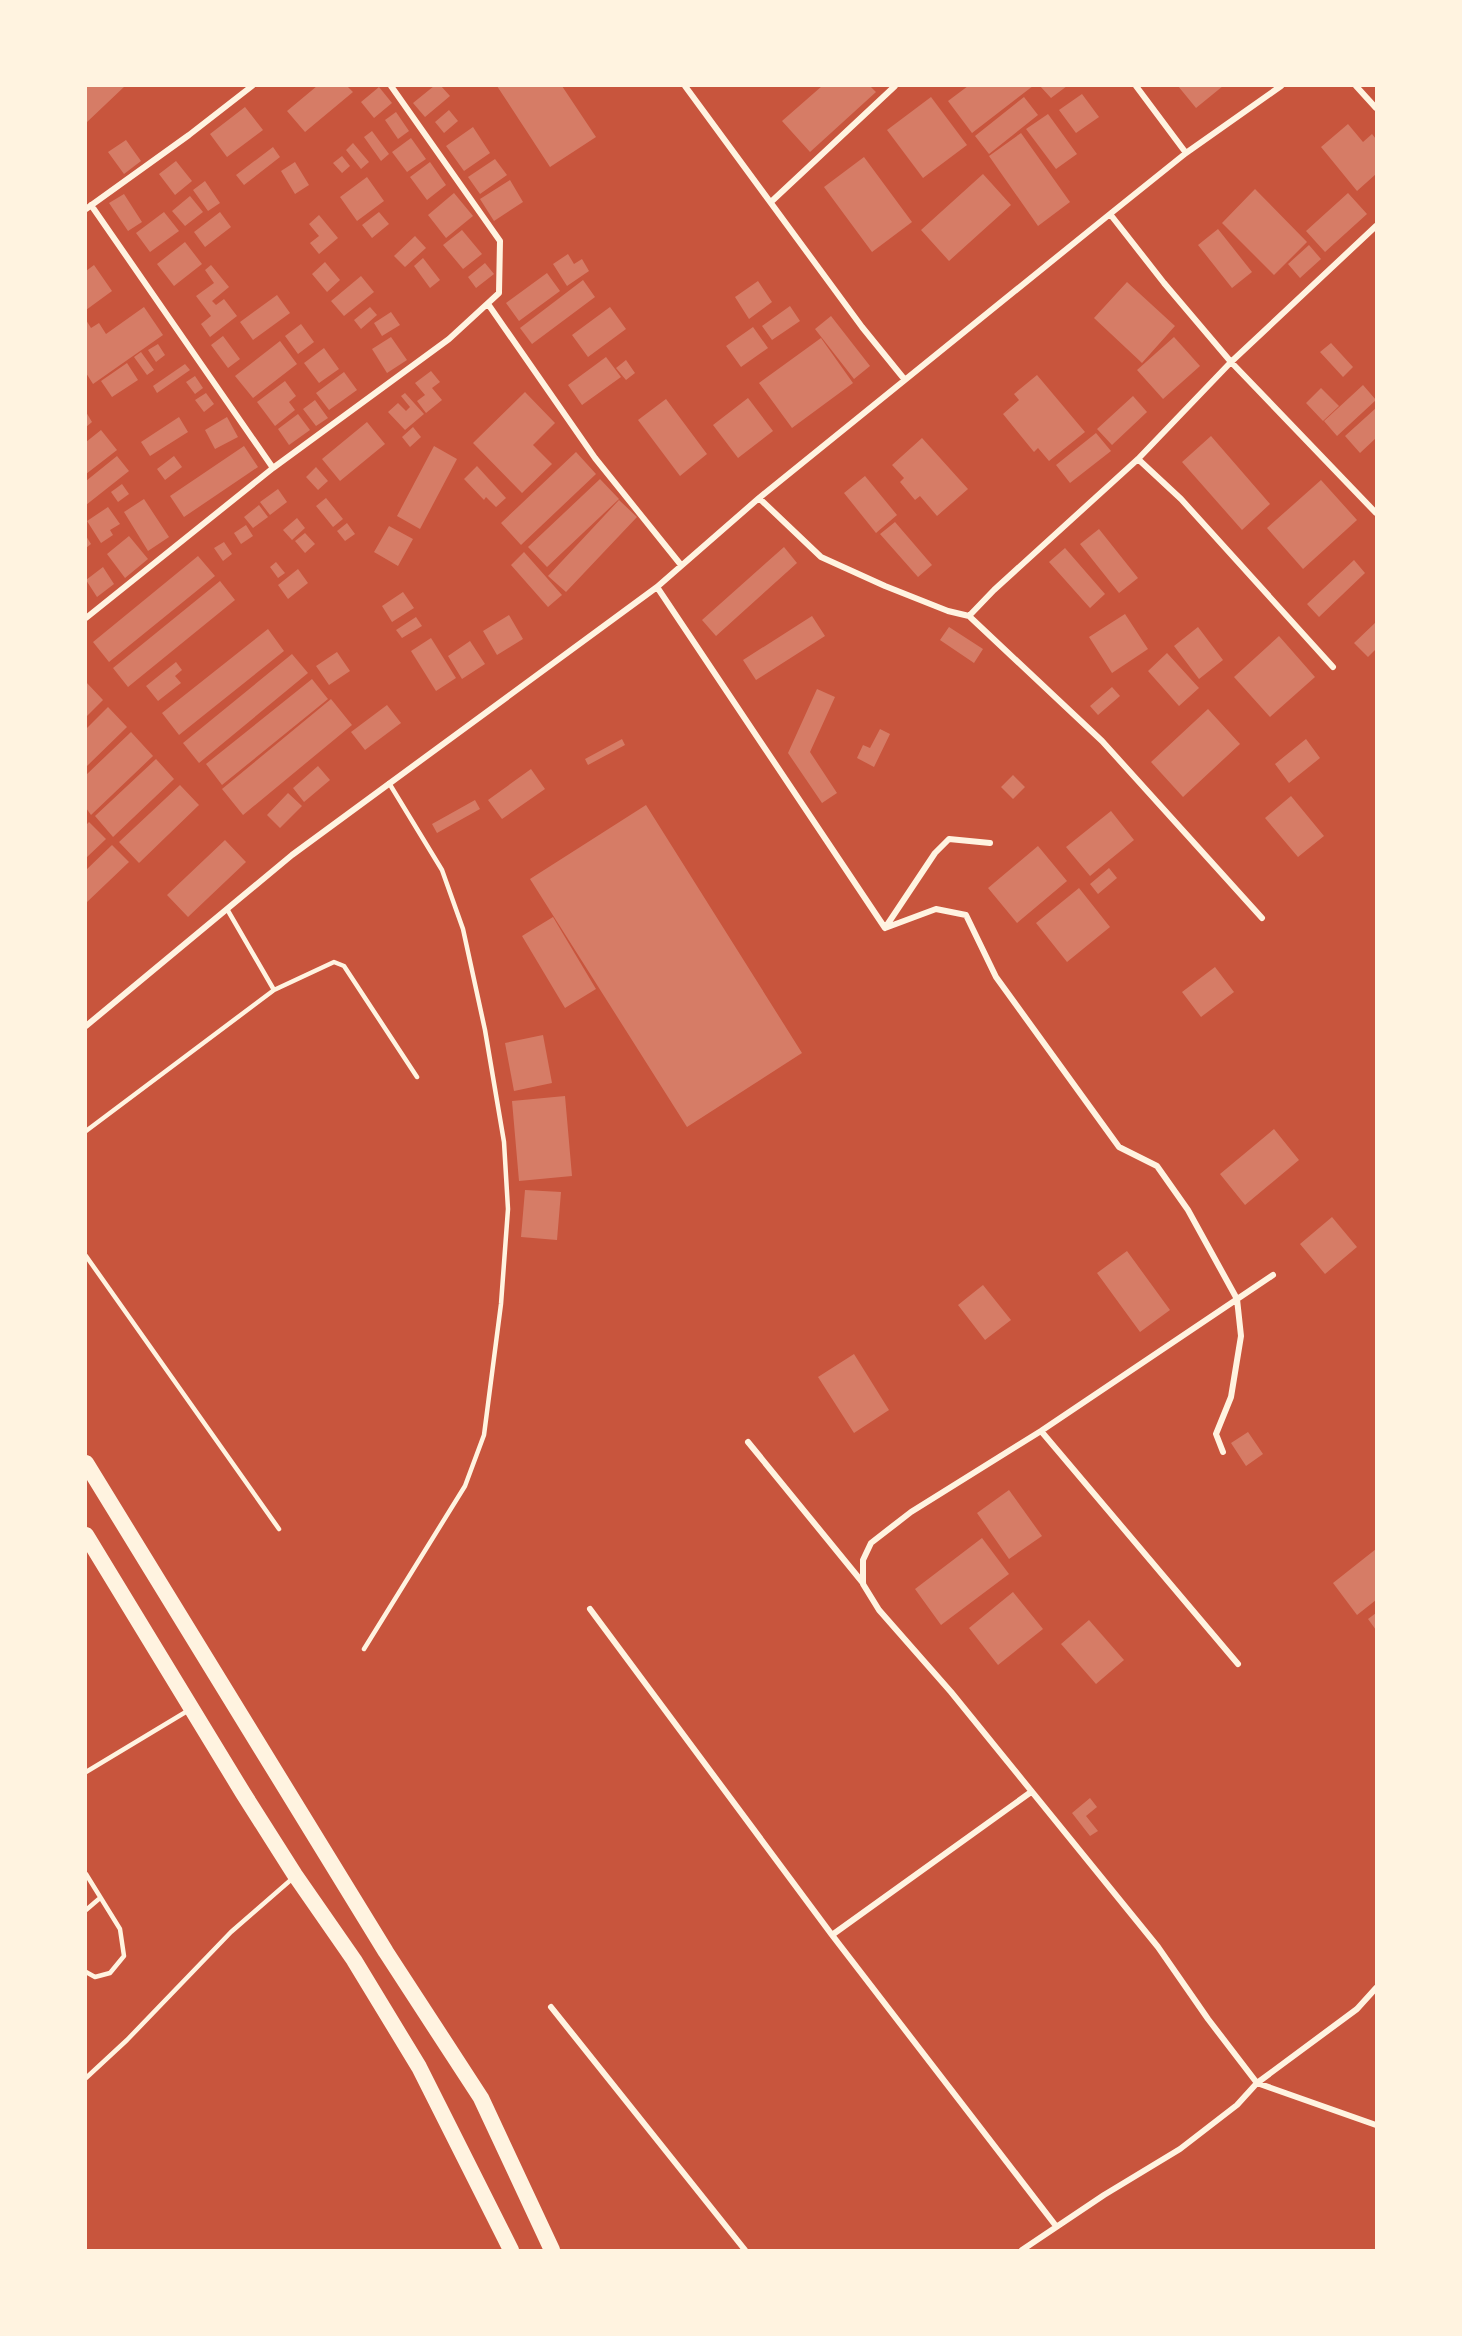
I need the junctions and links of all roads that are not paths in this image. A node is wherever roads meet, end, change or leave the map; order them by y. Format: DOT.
graph roads {
  1 [pos="252,86"];
  2 [pos="390,86"];
  3 [pos="685,86"];
  4 [pos="895,86"];
  5 [pos="1136,86"];
  6 [pos="1281,86"];
  7 [pos="1356,86"];
  8 [pos="1377,108"];
  9 [pos="1186,153"];
  10 [pos="772,201"];
  11 [pos="88,207"];
  12 [pos="1110,214"];
  13 [pos="1377,226"];
  14 [pos="488,304"];
  15 [pos="1231,362"];
  16 [pos="904,380"];
  17 [pos="1138,459"];
  18 [pos="273,468"];
  19 [pos="759,498"];
  20 [pos="1377,513"];
  21 [pos="681,565"];
  22 [pos="657,587"];
  23 [pos="969,616"];
  24 [pos="86,618"];
  25 [pos="1333,667"];
  26 [pos="389,783"];
  27 [pos="990,843"];
  28 [pos="227,909"];
  29 [pos="1262,918"];
  30 [pos="885,928"];
  31 [pos="274,990"];
  32 [pos="86,1026"];
  33 [pos="417,1077"];
  34 [pos="86,1131"];
  35 [pos="86,1256"];
  36 [pos="1274,1275"];
  37 [pos="1237,1299"];
  38 [pos="1041,1431"];
  39 [pos="748,1442"];
  40 [pos="1223,1452"];
  41 [pos="86,1463"];
  42 [pos="279,1529"];
  43 [pos="86,1535"];
  44 [pos="863,1584"];
  45 [pos="590,1609"];
  46 [pos="364,1649"];
  47 [pos="1238,1664"];
  48 [pos="192,1709"];
  49 [pos="86,1772"];
  50 [pos="1031,1792"];
  51 [pos="86,1874"];
  52 [pos="295,1875"];
  53 [pos="100,1898"];
  54 [pos="86,1910"];
  55 [pos="832,1935"];
  56 [pos="86,1972"];
  57 [pos="1377,1988"];
  58 [pos="551,2007"];
  59 [pos="86,2078"];
  60 [pos="1257,2083"];
  61 [pos="1377,2125"];
  62 [pos="1056,2226"];
  63 [pos="511,2250"];
  64 [pos="552,2250"];
  65 [pos="745,2250"];
  66 [pos="1022,2250"];
  1 -- 11 [label="street"];
  2 -- 14 [label="street"];
  3 -- 10 [label="street"];
  4 -- 10 [label="street"];
  5 -- 9 [label="street"];
  6 -- 9 [label="street"];
  7 -- 8 [label="street"];
  9 -- 12 [label="street"];
  10 -- 16 [label="street"];
  11 -- 18 [label="street"];
  12 -- 15 [label="street"];
  12 -- 16 [label="street"];
  13 -- 15 [label="street"];
  14 -- 18 [label="street"];
  14 -- 21 [label="street"];
  15 -- 17 [label="street"];
  15 -- 20 [label="street"];
  16 -- 19 [label="street"];
  17 -- 23 [label="street"];
  17 -- 25 [label="street"];
  18 -- 24 [label="street"];
  19 -- 21 [label="street"];
  19 -- 23 [label="street"];
  21 -- 22 [label="street"];
  22 -- 26 [label="street"];
  22 -- 30 [label="street"];
  23 -- 29 [label="street"];
  26 -- 28 [label="street"];
  26 -- 46 [label="lane"];
  27 -- 30 [label="street"];
  28 -- 31 [label="lane"];
  28 -- 32 [label="street"];
  30 -- 37 [label="street"];
  31 -- 33 [label="lane"];
  31 -- 34 [label="lane"];
  35 -- 42 [label="lane"];
  36 -- 37 [label="street"];
  37 -- 38 [label="street"];
  37 -- 40 [label="street"];
  38 -- 44 [label="street"];
  38 -- 47 [label="street"];
  39 -- 44 [label="street"];
  41 -- 64 [label="highway"];
  43 -- 48 [label="highway"];
  44 -- 50 [label="street"];
  45 -- 55 [label="street"];
  48 -- 49 [label="lane"];
  48 -- 52 [label="highway"];
  50 -- 55 [label="street"];
  50 -- 60 [label="street"];
  51 -- 53 [label="lane"];
  52 -- 59 [label="lane"];
  52 -- 63 [label="highway"];
  53 -- 54 [label="lane"];
  53 -- 56 [label="lane"];
  55 -- 62 [label="street"];
  57 -- 60 [label="street"];
  58 -- 65 [label="street"];
  60 -- 61 [label="street"];
  60 -- 62 [label="street"];
  62 -- 66 [label="street"];
}
